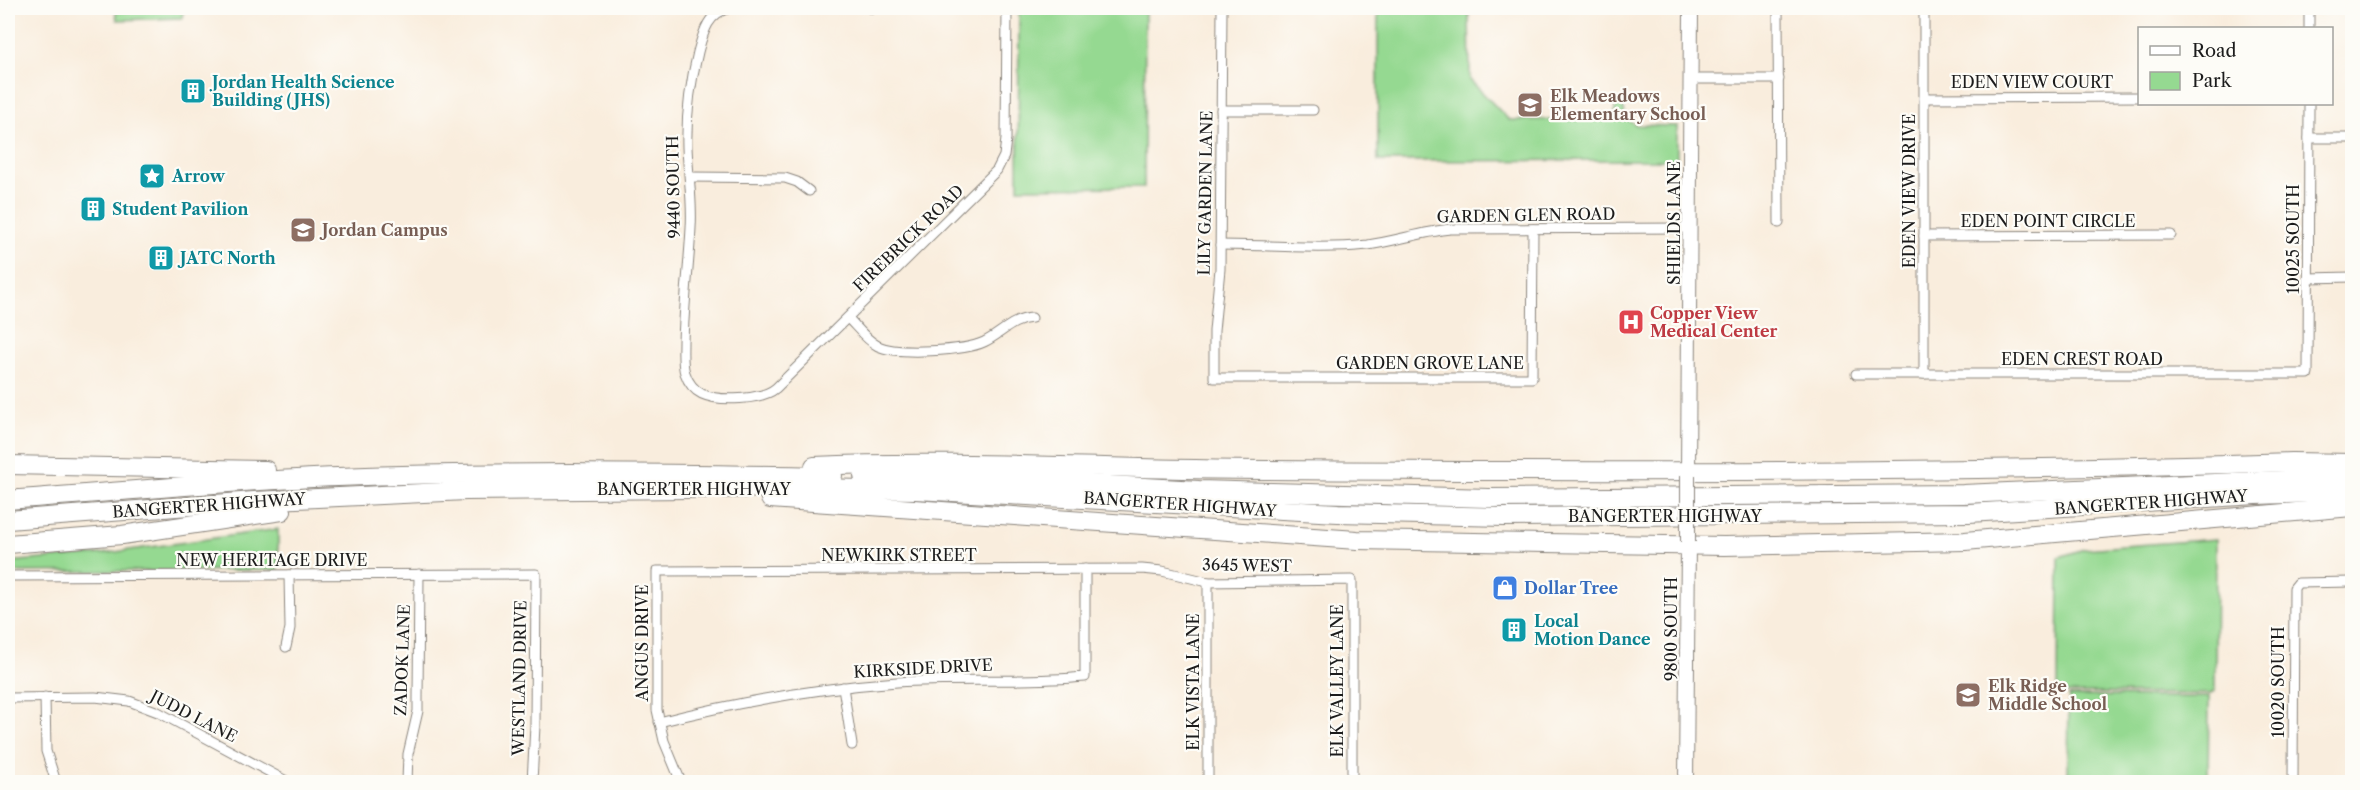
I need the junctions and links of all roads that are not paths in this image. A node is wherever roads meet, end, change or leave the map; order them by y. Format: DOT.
graph roads {
  1 [pos="730,8"];
  2 [pos="869,8"];
  3 [pos="1007,8"];
  4 [pos="1222,8"];
  5 [pos="1691,8"];
  6 [pos="1778,8"];
  7 [pos="1924,8"];
  8 [pos="2309,8"];
  9 [pos="2309,27"];
  10 [pos="1691,79"];
  11 [pos="1779,79"];
  12 [pos="2138,97"];
  13 [pos="1924,98"];
  14 [pos="2309,105"];
  15 [pos="1221,110"];
  16 [pos="1313,110"];
  17 [pos="2309,138"];
  18 [pos="2352,138"];
  19 [pos="690,177"];
  20 [pos="809,191"];
  21 [pos="1779,223"];
  22 [pos="1690,228"];
  23 [pos="1533,229"];
  24 [pos="1924,236"];
  25 [pos="2171,236"];
  26 [pos="1220,245"];
  27 [pos="2308,278"];
  28 [pos="2352,278"];
  29 [pos="848,318"];
  30 [pos="1032,318"];
  31 [pos="1856,374"];
  32 [pos="1924,374"];
  33 [pos="2308,374"];
  34 [pos="1214,378"];
  35 [pos="703,394"];
  36 [pos="2352,463"];
  37 [pos="8,465"];
  38 [pos="1688,473"];
  39 [pos="2352,477"];
  40 [pos="659,481"];
  41 [pos="434,483"];
  42 [pos="2352,492"];
  43 [pos="8,500"];
  44 [pos="2352,507"];
  45 [pos="8,520"];
  46 [pos="1688,543"];
  47 [pos="8,544"];
  48 [pos="1085,569"];
  49 [pos="1142,569"];
  50 [pos="657,571"];
  51 [pos="419,574"];
  52 [pos="536,574"];
  53 [pos="290,575"];
  54 [pos="8,576"];
  55 [pos="1352,580"];
  56 [pos="1208,582"];
  57 [pos="2352,582"];
  58 [pos="286,647"];
  59 [pos="843,687"];
  60 [pos="45,697"];
  61 [pos="8,698"];
  62 [pos="659,722"];
  63 [pos="852,746"];
  64 [pos="56,783"];
  65 [pos="288,783"];
  66 [pos="407,783"];
  67 [pos="532,783"];
  68 [pos="681,783"];
  69 [pos="1208,783"];
  70 [pos="1352,783"];
  71 [pos="1686,783"];
  72 [pos="2293,783"];
  1 -- 19 [label="street, 9440 SOUTH"];
  2 -- 3 [label="street"];
  3 -- 29 [label="street, FIREBRICK ROAD"];
  4 -- 15 [label="street, LILY GARDEN LANE"];
  5 -- 10 [label="main road, SHIELDS LANE"];
  6 -- 11 [label="street"];
  7 -- 13 [label="street, EDEN VIEW DRIVE"];
  8 -- 9 [label="street"];
  10 -- 11 [label="street"];
  10 -- 22 [label="main road, SHIELDS LANE"];
  11 -- 21 [label="street"];
  12 -- 13 [label="street, EDEN VIEW COURT"];
  13 -- 24 [label="street, EDEN VIEW DRIVE"];
  14 -- 17 [label="street, 10025 SOUTH"];
  15 -- 16 [label="street"];
  15 -- 26 [label="street, LILY GARDEN LANE"];
  17 -- 18 [label="street"];
  17 -- 27 [label="street, 10025 SOUTH"];
  19 -- 20 [label="street"];
  19 -- 35 [label="street, 9440 SOUTH"];
  22 -- 23 [label="street, GARDEN GLEN ROAD"];
  22 -- 38 [label="main road, SHIELDS LANE"];
  23 -- 26 [label="street, GARDEN GLEN ROAD"];
  23 -- 34 [label="street, GARDEN GROVE LANE"];
  24 -- 25 [label="street, EDEN POINT CIRCLE"];
  24 -- 32 [label="street, EDEN VIEW DRIVE"];
  26 -- 34 [label="street, LILY GARDEN LANE"];
  27 -- 28 [label="street"];
  27 -- 33 [label="street, 10025 SOUTH"];
  29 -- 30 [label="street"];
  29 -- 35 [label="street, FIREBRICK ROAD"];
  31 -- 32 [label="street, EDEN CREST ROAD"];
  32 -- 33 [label="street, EDEN CREST ROAD"];
  36 -- 38 [label="highway"];
  37 -- 41 [label="highway"];
  38 -- 40 [label="highway"];
  38 -- 46 [label="main road, 9800 SOUTH, bridge"];
  39 -- 40 [label="highway, BANGERTER HIGHWAY"];
  40 -- 41 [label="highway, BANGERTER HIGHWAY"];
  40 -- 42 [label="highway, BANGERTER HIGHWAY"];
  40 -- 46 [label="highway"];
  41 -- 43 [label="highway, BANGERTER HIGHWAY"];
  41 -- 45 [label="highway, BANGERTER HIGHWAY"];
  41 -- 47 [label="highway"];
  44 -- 46 [label="highway"];
  46 -- 71 [label="main road, 9800 SOUTH"];
  48 -- 49 [label="street, NEWKIRK STREET"];
  48 -- 50 [label="street, NEWKIRK STREET"];
  48 -- 59 [label="street, KIRKSIDE DRIVE"];
  49 -- 56 [label="street, 3645 WEST"];
  50 -- 62 [label="street, ANGUS DRIVE"];
  51 -- 52 [label="street, NEW HERITAGE DRIVE"];
  51 -- 53 [label="street, NEW HERITAGE DRIVE"];
  51 -- 66 [label="street, ZADOK LANE"];
  52 -- 67 [label="street, WESTLAND DRIVE"];
  53 -- 54 [label="street, NEW HERITAGE DRIVE"];
  53 -- 58 [label="street"];
  55 -- 56 [label="street, 3645 WEST"];
  55 -- 70 [label="street, ELK VALLEY LANE"];
  56 -- 69 [label="street, ELK VISTA LANE"];
  57 -- 72 [label="street, 10020 SOUTH"];
  59 -- 62 [label="street, KIRKSIDE DRIVE"];
  59 -- 63 [label="street"];
  60 -- 61 [label="street, JUDD LANE"];
  60 -- 64 [label="street"];
  60 -- 65 [label="street, JUDD LANE"];
  62 -- 68 [label="street, ANGUS DRIVE"];
}
